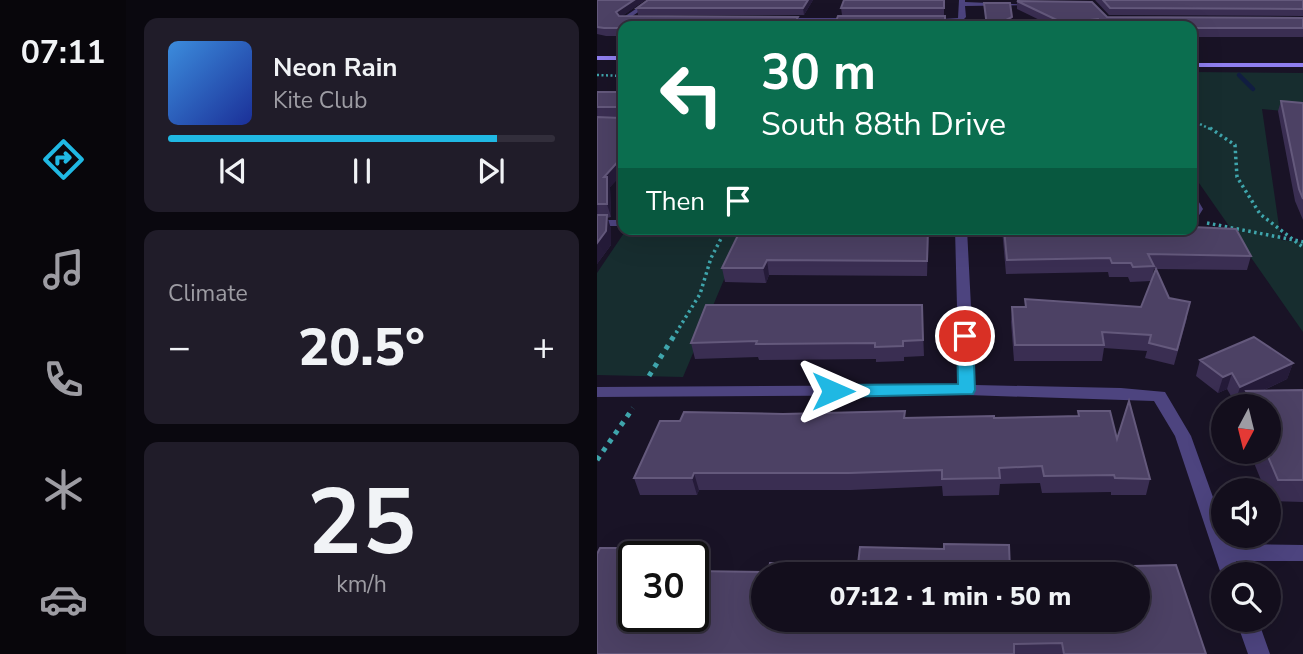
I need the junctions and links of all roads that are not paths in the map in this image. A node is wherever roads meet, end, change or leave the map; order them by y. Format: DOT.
graph roads {
  1 [pos="653,0"];
  2 [pos="962,2"];
  3 [pos="1041,5"];
  4 [pos="639,20"];
  5 [pos="778,20"];
  6 [pos="861,20"];
  7 [pos="916,20"];
  8 [pos="791,21"];
  9 [pos="847,21"];
  10 [pos="597,58"];
  11 [pos="618,58"];
  12 [pos="1197,58"];
  13 [pos="1303,58"];
  14 [pos="597,65"];
  15 [pos="618,65"];
  16 [pos="1197,65"];
  17 [pos="1303,65"];
  18 [pos="597,223"];
  19 [pos="618,223"];
  20 [pos="961,235"];
  21 [pos="967,390"];
  22 [pos="597,393"];
  23 [pos="1223,552"];
  24 [pos="1303,553"];
  25 [pos="1227,562"];
  26 [pos="1251,632"];
  27 [pos="1259,654"];
  1 -- 4 [label="street"];
  2 -- 3 [label="street"];
  2 -- 7 [label="street"];
  5 -- 8 [label="street"];
  6 -- 9 [label="street"];
  10 -- 11 [label="main road"];
  12 -- 13 [label="main road"];
  14 -- 15 [label="main road"];
  16 -- 17 [label="main road"];
  18 -- 19 [label="street"];
  20 -- 21 [label="street"];
  21 -- 22 [label="street"];
  21 -- 23 [label="street"];
  23 -- 24 [label="street"];
  23 -- 25 [label="street"];
  26 -- 27 [label="street"];
}
